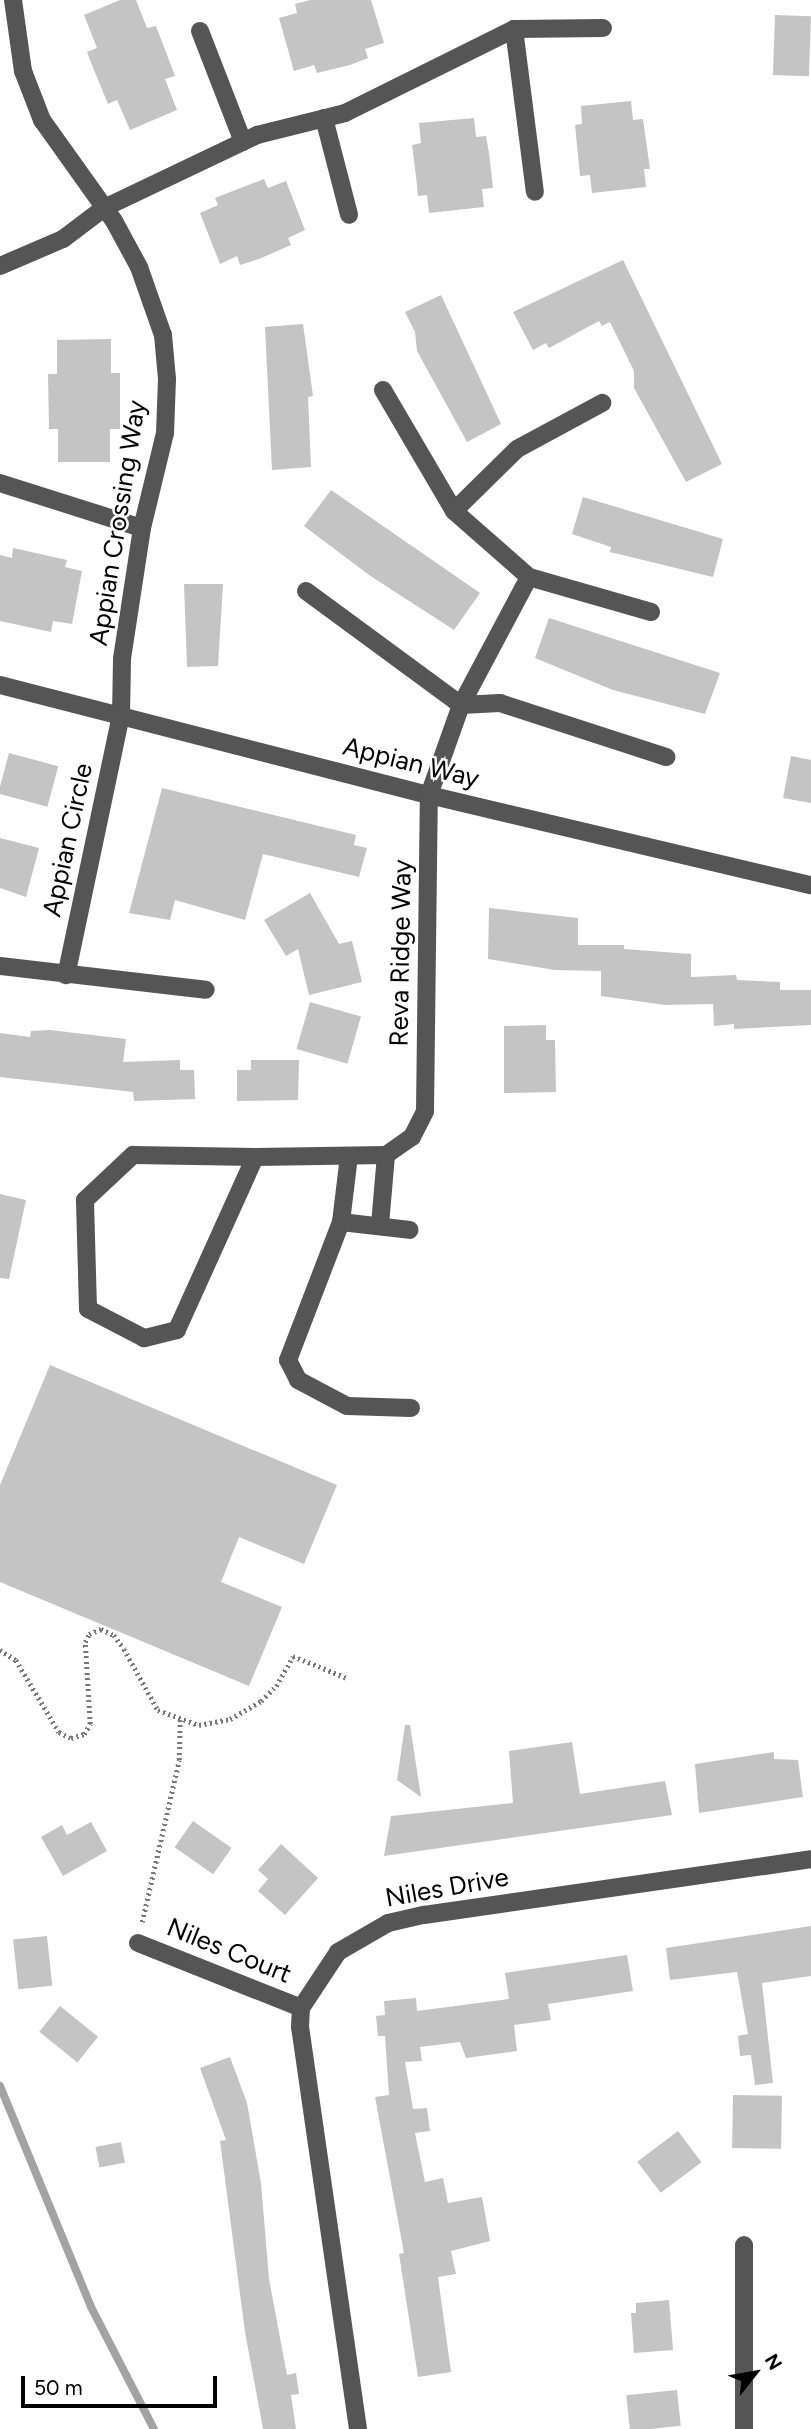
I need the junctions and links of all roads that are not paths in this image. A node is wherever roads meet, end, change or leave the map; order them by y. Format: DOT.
graph roads {
  1 [pos="13,0"];
  2 [pos="603,27"];
  3 [pos="514,29"];
  4 [pos="200,31"];
  5 [pos="324,118"];
  6 [pos="243,142"];
  7 [pos="535,192"];
  8 [pos="104,208"];
  9 [pos="349,215"];
  10 [pos="0,266"];
  11 [pos="383,390"];
  12 [pos="602,403"];
  13 [pos="0,483"];
  14 [pos="454,511"];
  15 [pos="142,528"];
  16 [pos="529,577"];
  17 [pos="306,591"];
  18 [pos="651,612"];
  19 [pos="0,685"];
  20 [pos="461,705"];
  21 [pos="121,715"];
  22 [pos="666,757"];
  23 [pos="429,795"];
  24 [pos="811,885"];
  25 [pos="0,967"];
  26 [pos="66,975"];
  27 [pos="206,990"];
  28 [pos="386,1155"];
  29 [pos="349,1156"];
  30 [pos="255,1157"];
  31 [pos="341,1222"];
  32 [pos="380,1225"];
  33 [pos="410,1230"];
  34 [pos="411,1408"];
  35 [pos="811,1859"];
  36 [pos="138,1943"];
  37 [pos="301,2008"];
  38 [pos="744,2245"];
  39 [pos="358,2429"];
  40 [pos="744,2429"];
  1 -- 8 [label="street, Appian Crossing Way"];
  2 -- 3 [label="street"];
  3 -- 5 [label="street"];
  3 -- 7 [label="street"];
  4 -- 6 [label="street"];
  5 -- 6 [label="street"];
  5 -- 9 [label="street"];
  6 -- 8 [label="street"];
  8 -- 10 [label="street"];
  8 -- 15 [label="street, Appian Crossing Way"];
  11 -- 14 [label="street"];
  12 -- 14 [label="street"];
  13 -- 15 [label="street"];
  14 -- 16 [label="street"];
  15 -- 21 [label="street, Appian Crossing Way"];
  16 -- 18 [label="street"];
  16 -- 20 [label="street, Reva Ridge Way"];
  17 -- 20 [label="street"];
  19 -- 21 [label="street, Appian Way"];
  20 -- 22 [label="street"];
  20 -- 23 [label="street, Reva Ridge Way"];
  21 -- 23 [label="street, Appian Way"];
  21 -- 26 [label="street, Appian Circle"];
  23 -- 24 [label="street, Appian Way"];
  23 -- 28 [label="street, Reva Ridge Way"];
  25 -- 26 [label="street"];
  26 -- 27 [label="street"];
  28 -- 29 [label="street"];
  28 -- 32 [label="street"];
  29 -- 30 [label="street"];
  29 -- 31 [label="street"];
  30 -- 30 [label="street"];
  31 -- 32 [label="street"];
  31 -- 34 [label="street"];
  32 -- 33 [label="street"];
  35 -- 37 [label="street, Niles Drive"];
  36 -- 37 [label="street, Niles Court"];
  37 -- 39 [label="street"];
  38 -- 40 [label="street"];
}
